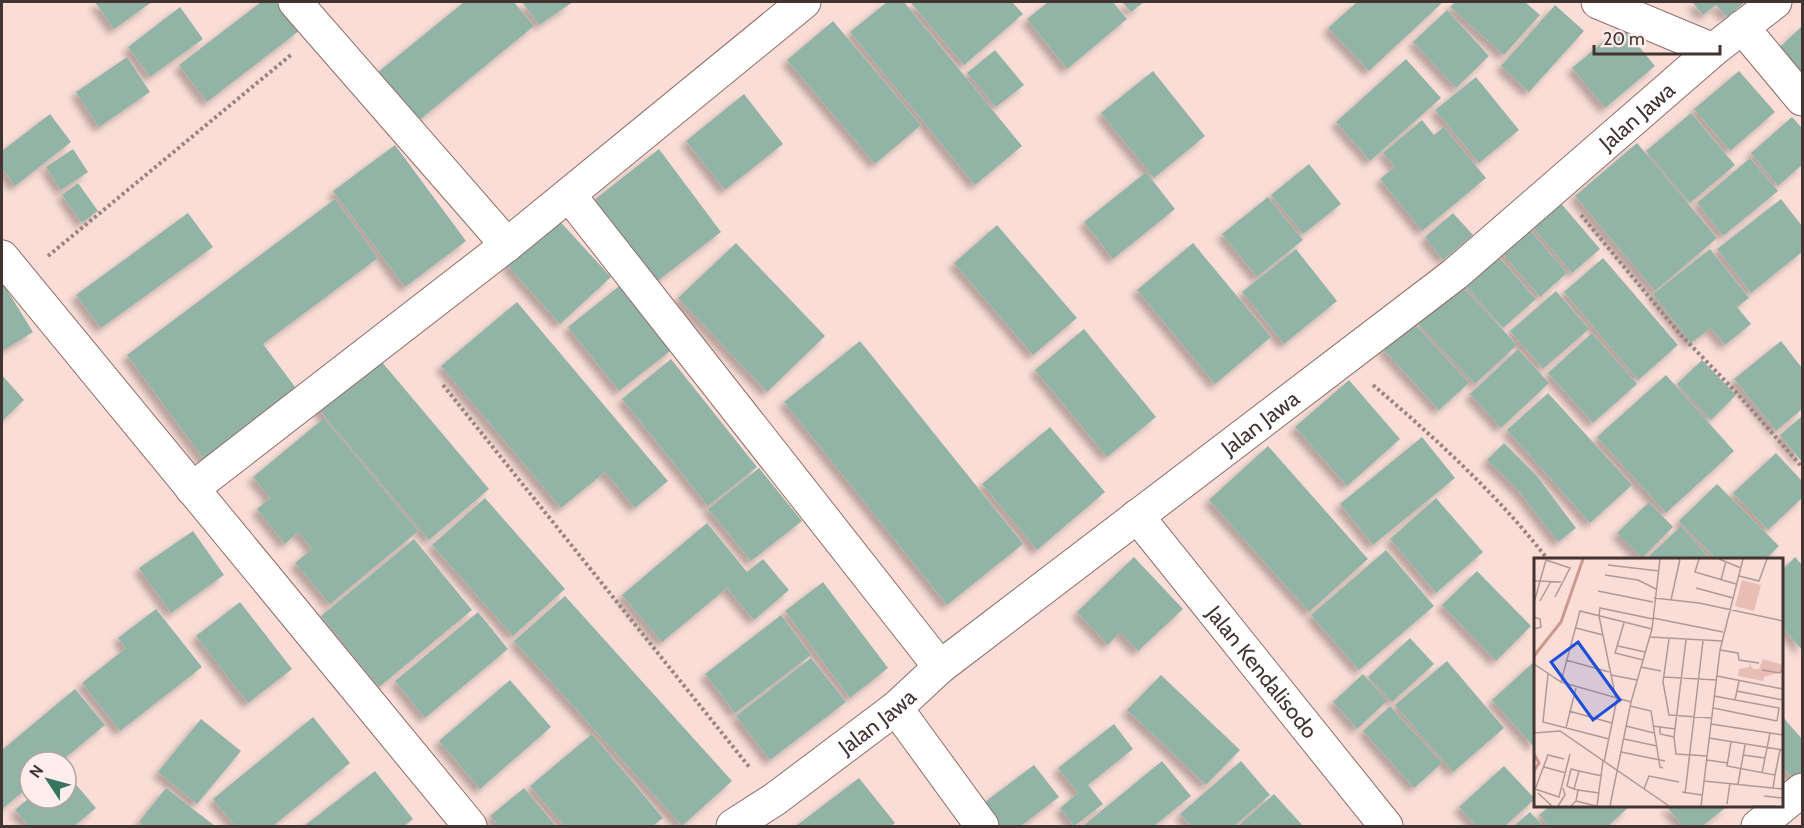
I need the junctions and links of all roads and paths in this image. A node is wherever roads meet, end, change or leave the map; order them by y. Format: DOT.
graph roads {
  1 [pos="295,2"];
  2 [pos="804,2"];
  3 [pos="1598,2"];
  4 [pos="1775,2"];
  5 [pos="1742,27"];
  6 [pos="321,31"];
  7 [pos="1713,50"];
  8 [pos="1803,99"];
  9 [pos="1556,186"];
  10 [pos="568,195"];
  11 [pos="507,245"];
  12 [pos="10,268"];
  13 [pos="1343,359"];
  14 [pos="443,385"];
  15 [pos="1803,467"];
  16 [pos="192,489"];
  17 [pos="1137,516"];
  18 [pos="1546,558"];
  19 [pos="940,667"];
  20 [pos="896,708"];
  21 [pos="1803,790"];
  22 [pos="775,799"];
  23 [pos="1783,803"];
  24 [pos="1777,807"];
  25 [pos="1762,817"];
  26 [pos="470,826"];
  27 [pos="734,826"];
  28 [pos="982,826"];
  29 [pos="1386,826"];
  1 -- 6 [label="street"];
  2 -- 10 [label="street"];
  3 -- 7 [label="street"];
  4 -- 5 [label="street, Jalan Jawa"];
  5 -- 7 [label="street, Jalan Jawa"];
  5 -- 8 [label="street"];
  6 -- 11 [label="street"];
  6 -- 12 [label="path"];
  7 -- 9 [label="street, Jalan Jawa"];
  9 -- 13 [label="street, Jalan Jawa"];
  9 -- 15 [label="path"];
  10 -- 11 [label="street"];
  10 -- 19 [label="street"];
  11 -- 16 [label="street"];
  12 -- 16 [label="street"];
  13 -- 17 [label="street, Jalan Jawa"];
  13 -- 18 [label="path"];
  14 -- 22 [label="path"];
  16 -- 26 [label="street"];
  17 -- 19 [label="street, Jalan Jawa"];
  17 -- 29 [label="street, Jalan Kendalisodo"];
  19 -- 20 [label="street, Jalan Jawa"];
  20 -- 22 [label="street, Jalan Jawa"];
  20 -- 28 [label="street"];
  21 -- 23 [label="street"];
  22 -- 27 [label="street, Jalan Jawa"];
  24 -- 25 [label="street"];
}
